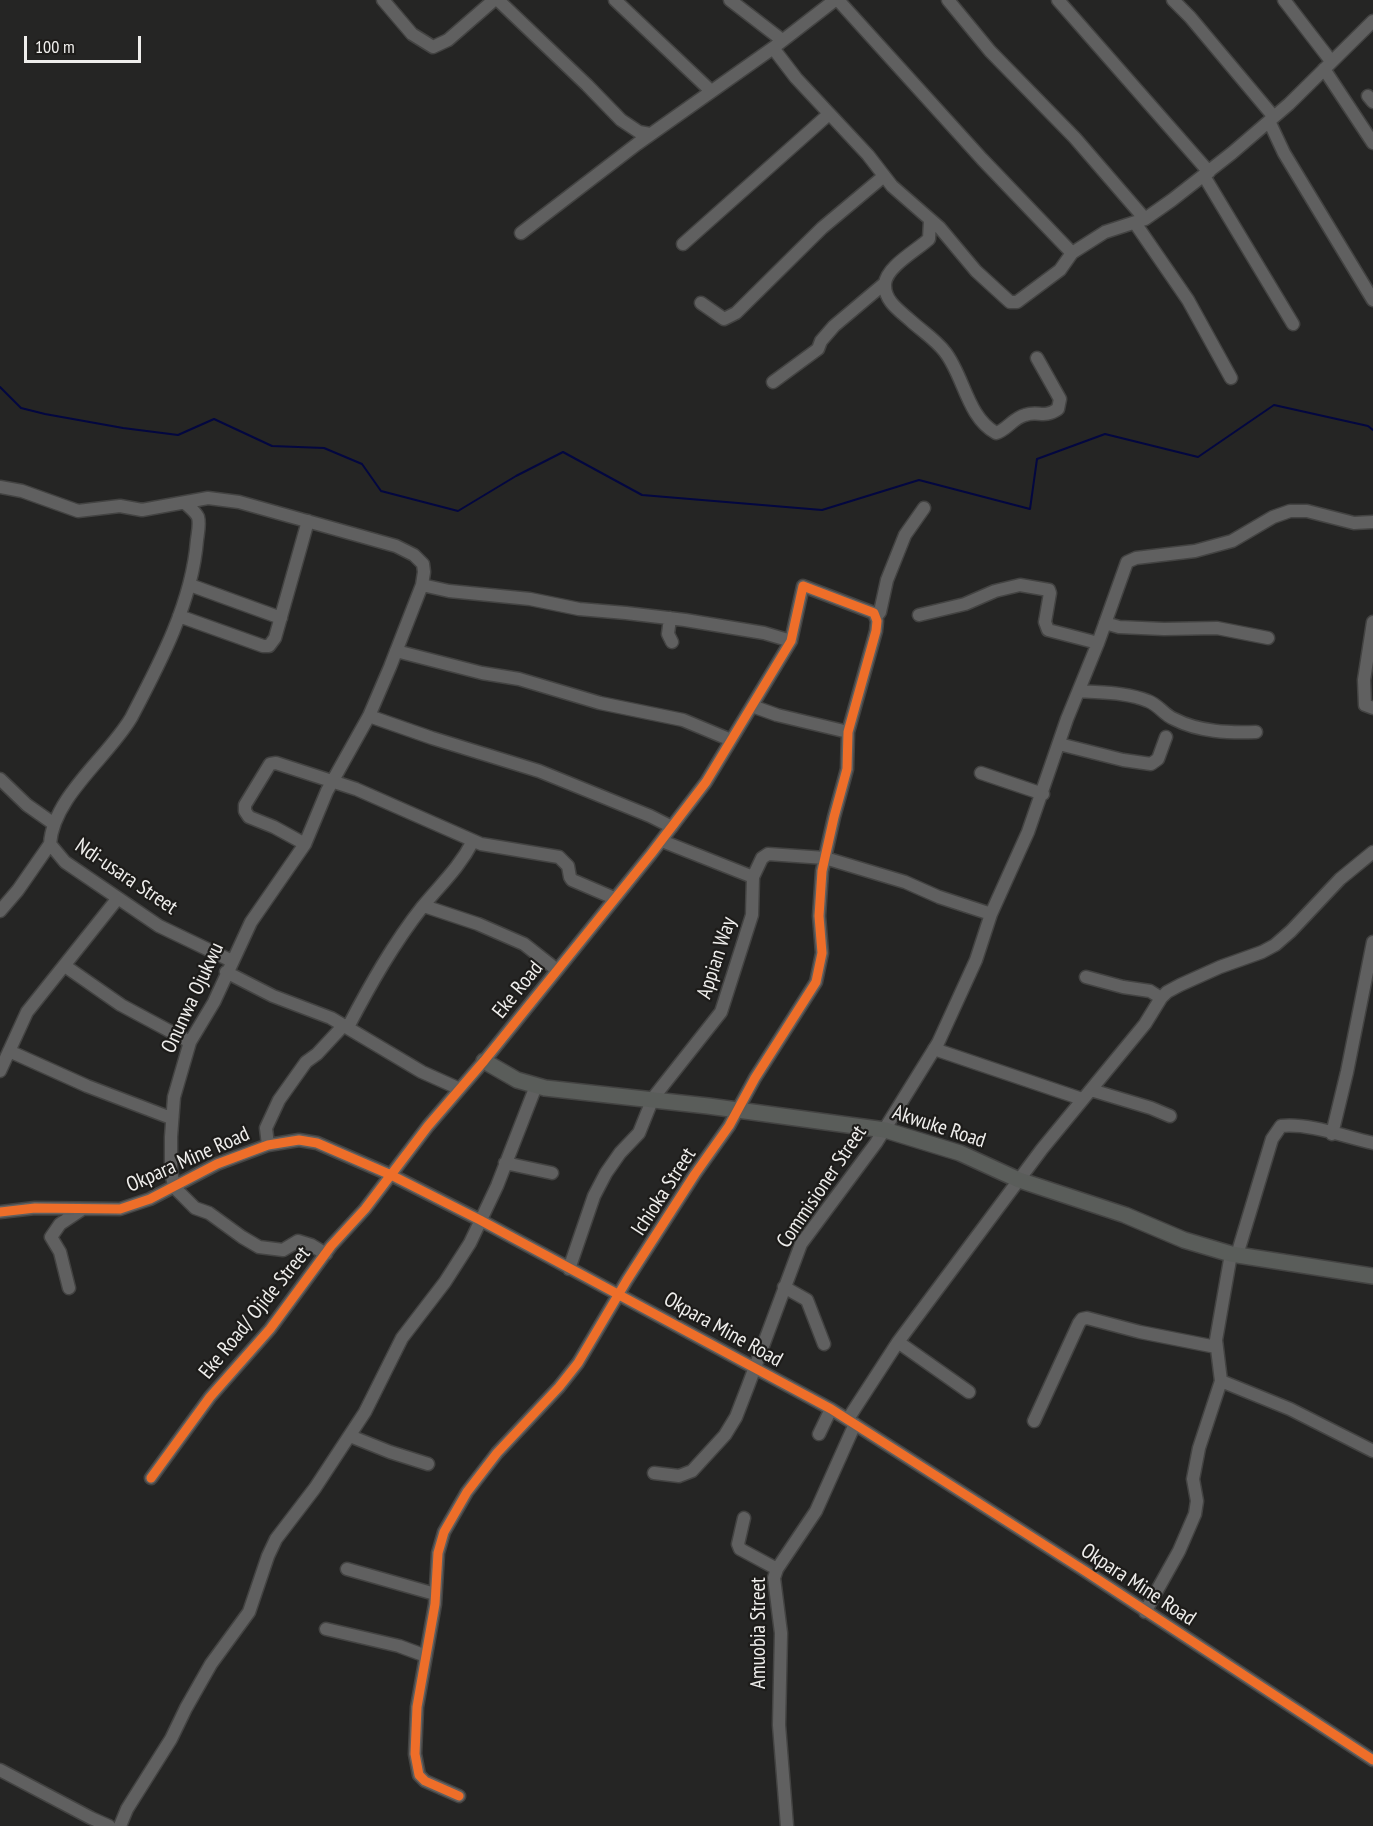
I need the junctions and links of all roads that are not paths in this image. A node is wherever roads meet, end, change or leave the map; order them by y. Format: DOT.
graph roads {
  1 [pos="382,0"];
  2 [pos="496,0"];
  3 [pos="615,0"];
  4 [pos="730,0"];
  5 [pos="837,0"];
  6 [pos="948,0"];
  7 [pos="1058,0"];
  8 [pos="1173,0"];
  9 [pos="1284,0"];
  10 [pos="1373,21"];
  11 [pos="778,44"];
  12 [pos="1327,65"];
  13 [pos="711,91"];
  14 [pos="829,114"];
  15 [pos="1271,119"];
  16 [pos="650,134"];
  17 [pos="1373,143"];
  18 [pos="1206,174"];
  19 [pos="884,176"];
  20 [pos="930,221"];
  21 [pos="1140,221"];
  22 [pos="521,233"];
  23 [pos="683,244"];
  24 [pos="1072,253"];
  25 [pos="885,283"];
  26 [pos="1373,300"];
  27 [pos="700,303"];
  28 [pos="1293,324"];
  29 [pos="1037,358"];
  30 [pos="1231,378"];
  31 [pos="772,382"];
  32 [pos="0,487"];
  33 [pos="185,503"];
  34 [pos="924,508"];
  35 [pos="308,521"];
  36 [pos="1373,522"];
  37 [pos="190,585"];
  38 [pos="422,585"];
  39 [pos="919,615"];
  40 [pos="179,616"];
  41 [pos="877,616"];
  42 [pos="281,618"];
  43 [pos="670,618"];
  44 [pos="1373,622"];
  45 [pos="1106,623"];
  46 [pos="1268,638"];
  47 [pos="791,641"];
  48 [pos="672,642"];
  49 [pos="1098,643"];
  50 [pos="396,651"];
  51 [pos="1079,691"];
  52 [pos="752,706"];
  53 [pos="1373,708"];
  54 [pos="369,716"];
  55 [pos="848,732"];
  56 [pos="1256,732"];
  57 [pos="1166,736"];
  58 [pos="731,740"];
  59 [pos="1059,744"];
  60 [pos="981,773"];
  61 [pos="0,779"];
  62 [pos="332,782"];
  63 [pos="1043,794"];
  64 [pos="54,824"];
  65 [pos="672,827"];
  66 [pos="473,841"];
  67 [pos="662,841"];
  68 [pos="50,844"];
  69 [pos="305,844"];
  70 [pos="1373,852"];
  71 [pos="825,858"];
  72 [pos="753,877"];
  73 [pos="118,898"];
  74 [pos="614,898"];
  75 [pos="424,906"];
  76 [pos="0,911"];
  77 [pos="991,914"];
  78 [pos="1373,942"];
  79 [pos="232,961"];
  80 [pos="64,966"];
  81 [pos="557,970"];
  82 [pos="226,972"];
  83 [pos="1086,977"];
  84 [pos="1161,998"];
  85 [pos="346,1026"];
  86 [pos="190,1042"];
  87 [pos="934,1049"];
  88 [pos="9,1051"];
  89 [pos="484,1061"];
  90 [pos="0,1071"];
  91 [pos="536,1086"];
  92 [pos="460,1089"];
  93 [pos="1086,1095"];
  94 [pos="652,1100"];
  95 [pos="739,1110"];
  96 [pos="1170,1116"];
  97 [pos="171,1118"];
  98 [pos="885,1130"];
  99 [pos="1332,1134"];
  100 [pos="1373,1143"];
  101 [pos="268,1145"];
  102 [pos="505,1163"];
  103 [pos="552,1173"];
  104 [pos="391,1175"];
  105 [pos="1019,1180"];
  106 [pos="174,1187"];
  107 [pos="81,1210"];
  108 [pos="0,1212"];
  109 [pos="480,1220"];
  110 [pos="326,1254"];
  111 [pos="1234,1255"];
  112 [pos="569,1269"];
  113 [pos="1373,1276"];
  114 [pos="784,1287"];
  115 [pos="69,1288"];
  116 [pos="619,1293"];
  117 [pos="898,1342"];
  118 [pos="824,1344"];
  119 [pos="1216,1347"];
  120 [pos="755,1367"];
  121 [pos="1221,1381"];
  122 [pos="969,1392"];
  123 [pos="831,1408"];
  124 [pos="1034,1421"];
  125 [pos="851,1422"];
  126 [pos="819,1434"];
  127 [pos="350,1436"];
  128 [pos="1373,1451"];
  129 [pos="428,1464"];
  130 [pos="654,1473"];
  131 [pos="151,1478"];
  132 [pos="744,1518"];
  133 [pos="346,1569"];
  134 [pos="777,1569"];
  135 [pos="435,1594"];
  136 [pos="1145,1612"];
  137 [pos="326,1629"];
  138 [pos="426,1656"];
  139 [pos="1373,1760"];
  140 [pos="0,1770"];
  141 [pos="459,1796"];
  142 [pos="109,1826"];
  143 [pos="120,1826"];
  144 [pos="787,1826"];
  1 -- 2 [label="street"];
  2 -- 16 [label="street"];
  3 -- 13 [label="street"];
  4 -- 11 [label="street"];
  5 -- 11 [label="street"];
  5 -- 24 [label="street"];
  6 -- 21 [label="street"];
  7 -- 18 [label="street"];
  8 -- 15 [label="street"];
  9 -- 12 [label="street"];
  10 -- 12 [label="street"];
  11 -- 13 [label="street"];
  11 -- 14 [label="street"];
  12 -- 15 [label="street"];
  12 -- 17 [label="street"];
  13 -- 16 [label="street"];
  14 -- 19 [label="street"];
  14 -- 23 [label="street"];
  15 -- 18 [label="street"];
  15 -- 26 [label="street"];
  16 -- 22 [label="street"];
  18 -- 21 [label="street"];
  18 -- 28 [label="street"];
  19 -- 20 [label="street"];
  19 -- 27 [label="street"];
  20 -- 24 [label="street"];
  20 -- 25 [label="street"];
  21 -- 24 [label="street"];
  21 -- 30 [label="street"];
  25 -- 29 [label="street"];
  25 -- 31 [label="street"];
  32 -- 33 [label="street"];
  33 -- 35 [label="street"];
  33 -- 37 [label="street"];
  34 -- 41 [label="street, Ichioka Street"];
  35 -- 38 [label="street"];
  35 -- 42 [label="street"];
  36 -- 45 [label="street, Commisioner Street"];
  37 -- 40 [label="street"];
  37 -- 42 [label="street"];
  38 -- 43 [label="street"];
  38 -- 50 [label="street, Onunwa Ojukwu"];
  39 -- 49 [label="street"];
  40 -- 42 [label="street"];
  40 -- 64 [label="street"];
  41 -- 47 [label="street, Eke Road"];
  41 -- 55 [label="street, Ichioka Street"];
  43 -- 47 [label="street"];
  43 -- 48 [label="street"];
  44 -- 53 [label="street"];
  45 -- 46 [label="street"];
  45 -- 49 [label="street, Commisioner Street"];
  47 -- 52 [label="street, Eke Road"];
  49 -- 51 [label="street, Commisioner Street"];
  50 -- 54 [label="street, Onunwa Ojukwu"];
  50 -- 58 [label="street"];
  51 -- 56 [label="street"];
  51 -- 59 [label="street, Commisioner Street"];
  52 -- 55 [label="street"];
  52 -- 58 [label="street, Eke Road"];
  54 -- 62 [label="street, Onunwa Ojukwu"];
  54 -- 65 [label="street"];
  55 -- 71 [label="street, Ichioka Street"];
  57 -- 59 [label="street"];
  58 -- 65 [label="street, Eke Road"];
  59 -- 63 [label="street, Commisioner Street"];
  60 -- 63 [label="street"];
  61 -- 64 [label="street, Ndi-usara Street"];
  62 -- 66 [label="street"];
  62 -- 69 [label="street, Onunwa Ojukwu"];
  62 -- 69 [label="street"];
  63 -- 77 [label="street, Commisioner Street"];
  64 -- 68 [label="street, Ndi-usara Street"];
  65 -- 67 [label="street, Eke Road"];
  66 -- 74 [label="street"];
  66 -- 75 [label="street"];
  67 -- 72 [label="street"];
  67 -- 74 [label="street, Eke Road"];
  68 -- 73 [label="street, Ndi-usara Street"];
  68 -- 76 [label="street"];
  69 -- 79 [label="street, Onunwa Ojukwu"];
  70 -- 84 [label="street"];
  71 -- 72 [label="street"];
  71 -- 77 [label="street"];
  71 -- 95 [label="street, Ichioka Street"];
  72 -- 94 [label="street, Appian Way"];
  73 -- 79 [label="street, Ndi-usara Street"];
  73 -- 80 [label="street"];
  74 -- 81 [label="street, Eke Road"];
  75 -- 81 [label="street"];
  75 -- 85 [label="street"];
  77 -- 87 [label="street, Commisioner Street"];
  78 -- 99 [label="street"];
  79 -- 82 [label="street, Onunwa Ojukwu"];
  80 -- 86 [label="street"];
  80 -- 88 [label="street"];
  81 -- 89 [label="street, Eke Road"];
  82 -- 85 [label="street"];
  82 -- 86 [label="street, Onunwa Ojukwu"];
  83 -- 84 [label="street"];
  84 -- 93 [label="street, Amuobia Street"];
  85 -- 92 [label="street"];
  85 -- 101 [label="street"];
  86 -- 97 [label="street, Onunwa Ojukwu"];
  87 -- 93 [label="street"];
  87 -- 98 [label="street, Commisioner Street"];
  88 -- 90 [label="street"];
  88 -- 97 [label="street"];
  89 -- 91 [label="main road, Akwuke Road"];
  89 -- 92 [label="street, Eke Road"];
  91 -- 94 [label="main road, Akwuke Road"];
  91 -- 102 [label="street"];
  92 -- 104 [label="street, Eke Road"];
  93 -- 96 [label="street"];
  93 -- 105 [label="street, Amuobia Street"];
  94 -- 95 [label="main road, Akwuke Road"];
  94 -- 112 [label="street, Appian Way"];
  95 -- 98 [label="main road, Akwuke Road"];
  95 -- 116 [label="street, Ichioka Street"];
  97 -- 106 [label="street, Onunwa Ojukwu"];
  98 -- 105 [label="main road, Akwuke Road"];
  98 -- 114 [label="street, Commisioner Street"];
  99 -- 100 [label="street"];
  99 -- 111 [label="street"];
  101 -- 104 [label="street, Okpara Mine Road"];
  101 -- 106 [label="street, Okpara Mine Road"];
  102 -- 103 [label="street"];
  102 -- 109 [label="street"];
  104 -- 109 [label="street, Okpara Mine Road"];
  104 -- 110 [label="street, Eke Road/ Ojide Street"];
  105 -- 111 [label="main road, Akwuke Road"];
  105 -- 117 [label="street, Amuobia Street"];
  106 -- 107 [label="street, Okpara Mine Road"];
  106 -- 110 [label="street"];
  107 -- 108 [label="street, Okpara Mine Road"];
  107 -- 115 [label="street"];
  109 -- 112 [label="street, Okpara Mine Road"];
  109 -- 127 [label="street"];
  110 -- 131 [label="street, Eke Road/ Ojide Street"];
  111 -- 113 [label="main road, Akwuke Road"];
  111 -- 119 [label="street"];
  112 -- 116 [label="street, Okpara Mine Road"];
  114 -- 118 [label="street"];
  114 -- 120 [label="street, Commisioner Street"];
  116 -- 120 [label="street, Okpara Mine Road"];
  116 -- 135 [label="street, Ichioka Street"];
  117 -- 122 [label="street"];
  117 -- 125 [label="street, Amuobia Street"];
  119 -- 121 [label="street"];
  119 -- 124 [label="street"];
  120 -- 123 [label="street, Okpara Mine Road"];
  120 -- 130 [label="street, Commisioner Street"];
  121 -- 128 [label="street"];
  121 -- 136 [label="street"];
  123 -- 125 [label="street, Okpara Mine Road"];
  123 -- 126 [label="street"];
  125 -- 134 [label="street, Amuobia Street"];
  125 -- 136 [label="street, Okpara Mine Road"];
  127 -- 129 [label="street"];
  127 -- 143 [label="street"];
  132 -- 134 [label="street"];
  133 -- 135 [label="street"];
  134 -- 144 [label="street, Amuobia Street"];
  135 -- 138 [label="street, Ichioka Street"];
  136 -- 139 [label="street, Okpara Mine Road"];
  137 -- 138 [label="street"];
  138 -- 141 [label="street, Ichioka Street"];
  140 -- 142 [label="street"];
}
